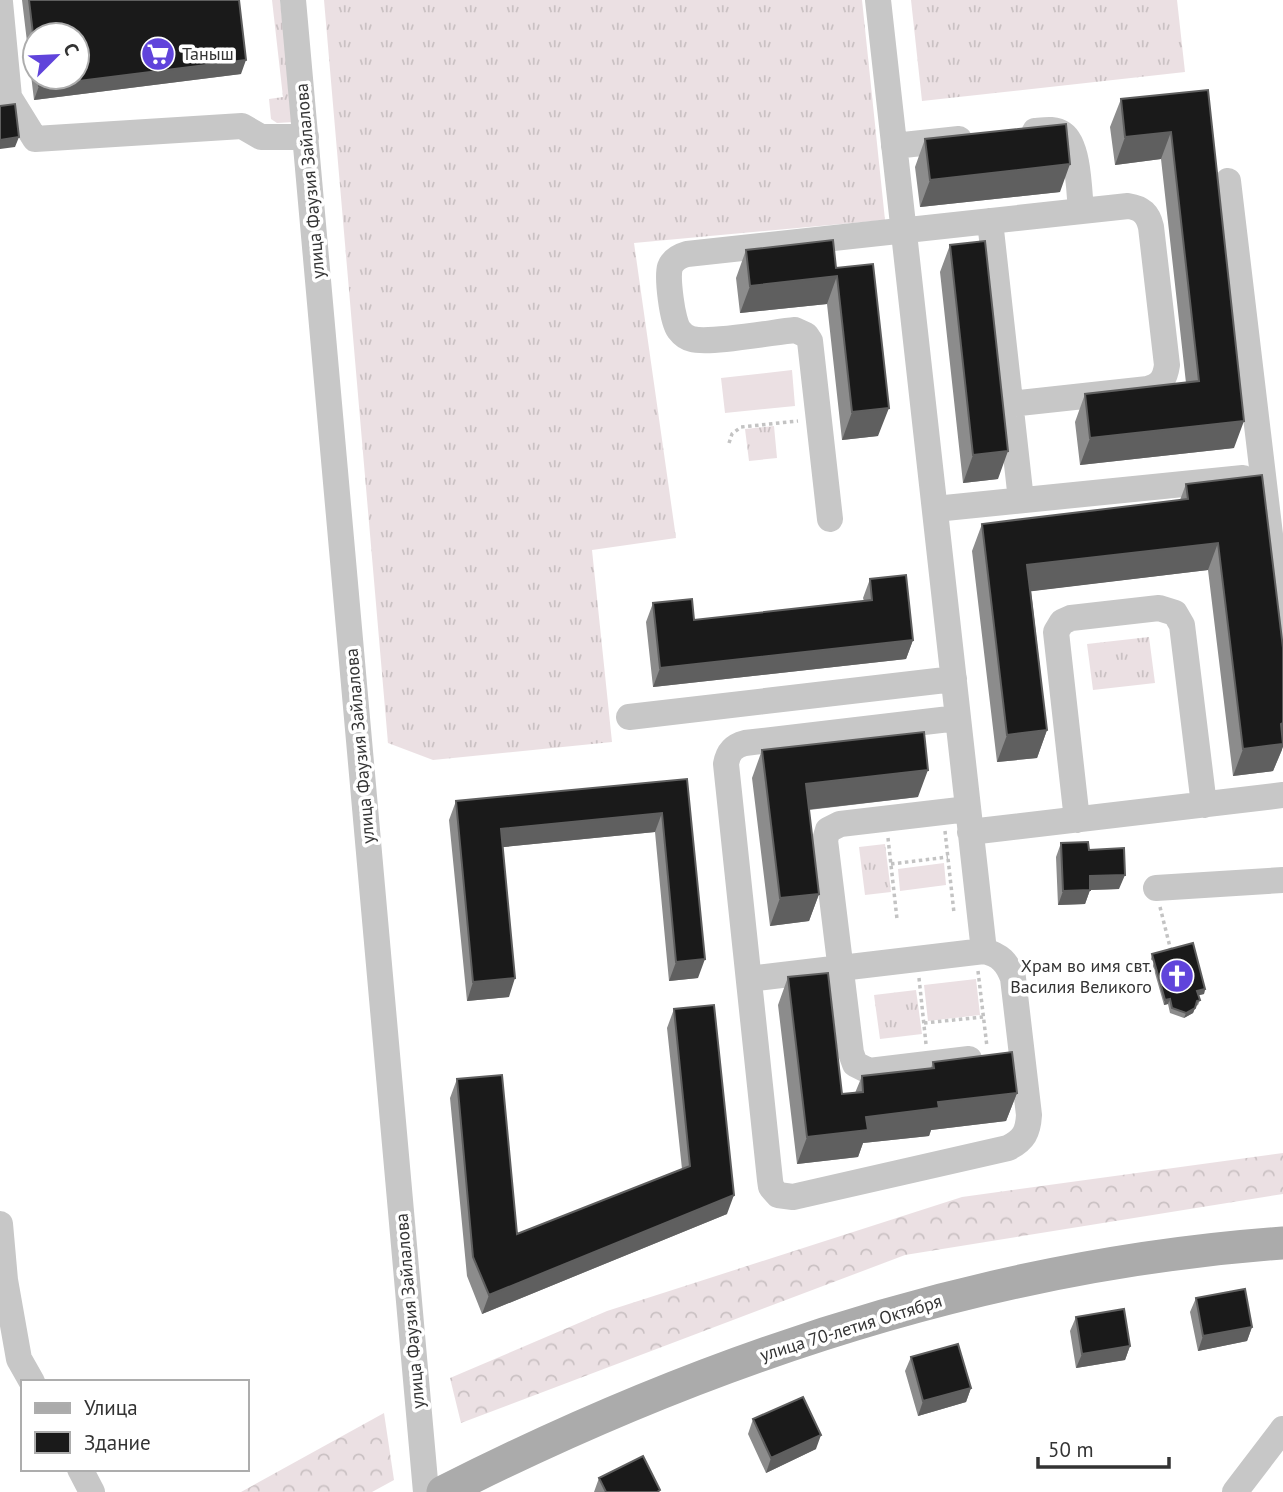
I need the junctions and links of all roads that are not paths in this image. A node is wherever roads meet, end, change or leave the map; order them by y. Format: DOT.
graph roads {
  1 [pos="293,0"];
  2 [pos="878,0"];
  3 [pos="0,2"];
  4 [pos="1004,134"];
  5 [pos="306,137"];
  6 [pos="977,137"];
  7 [pos="894,146"];
  8 [pos="1228,181"];
  9 [pos="1081,211"];
  10 [pos="990,220"];
  11 [pos="904,230"];
  12 [pos="1010,404"];
  13 [pos="1263,476"];
  14 [pos="1021,500"];
  15 [pos="934,509"];
  16 [pos="830,519"];
  17 [pos="1283,644"];
  18 [pos="954,679"];
  19 [pos="628,717"];
  20 [pos="958,718"];
  21 [pos="1283,795"];
  22 [pos="1204,805"];
  23 [pos="960,817"];
  24 [pos="1077,820"];
  25 [pos="1283,880"];
  26 [pos="1156,888"];
  27 [pos="980,951"];
  28 [pos="841,968"];
  29 [pos="749,979"];
  30 [pos="1003,1055"];
  31 [pos="0,1224"];
  32 [pos="1283,1243"];
  33 [pos="10,1362"];
  34 [pos="30,1380"];
  35 [pos="1283,1429"];
  36 [pos="81,1471"];
  37 [pos="92,1492"];
  38 [pos="426,1492"];
  39 [pos="443,1492"];
  40 [pos="1235,1492"];
  1 -- 5 [label="street, улица Фаузия Зайлалова"];
  2 -- 7 [label="street"];
  3 -- 5 [label="street"];
  4 -- 9 [label="street"];
  5 -- 38 [label="street, улица Фаузия Зайлалова"];
  6 -- 7 [label="street"];
  7 -- 11 [label="street"];
  8 -- 13 [label="street"];
  9 -- 10 [label="street"];
  9 -- 12 [label="street"];
  10 -- 11 [label="street"];
  10 -- 12 [label="street"];
  11 -- 15 [label="street"];
  11 -- 16 [label="street"];
  12 -- 14 [label="street"];
  13 -- 14 [label="street"];
  13 -- 17 [label="street"];
  14 -- 15 [label="street"];
  15 -- 18 [label="street"];
  18 -- 19 [label="street"];
  18 -- 20 [label="street"];
  20 -- 23 [label="street"];
  20 -- 29 [label="street"];
  21 -- 22 [label="street"];
  22 -- 24 [label="street"];
  22 -- 24 [label="street"];
  23 -- 24 [label="street"];
  23 -- 27 [label="street"];
  23 -- 28 [label="street"];
  25 -- 26 [label="street"];
  27 -- 28 [label="street"];
  27 -- 30 [label="street"];
  28 -- 29 [label="street"];
  28 -- 30 [label="street"];
  29 -- 30 [label="street"];
  31 -- 33 [label="street"];
  32 -- 39 [label="main road, улица 70-летия Октября"];
  33 -- 34 [label="street"];
  35 -- 40 [label="street"];
  36 -- 37 [label="street"];
}
